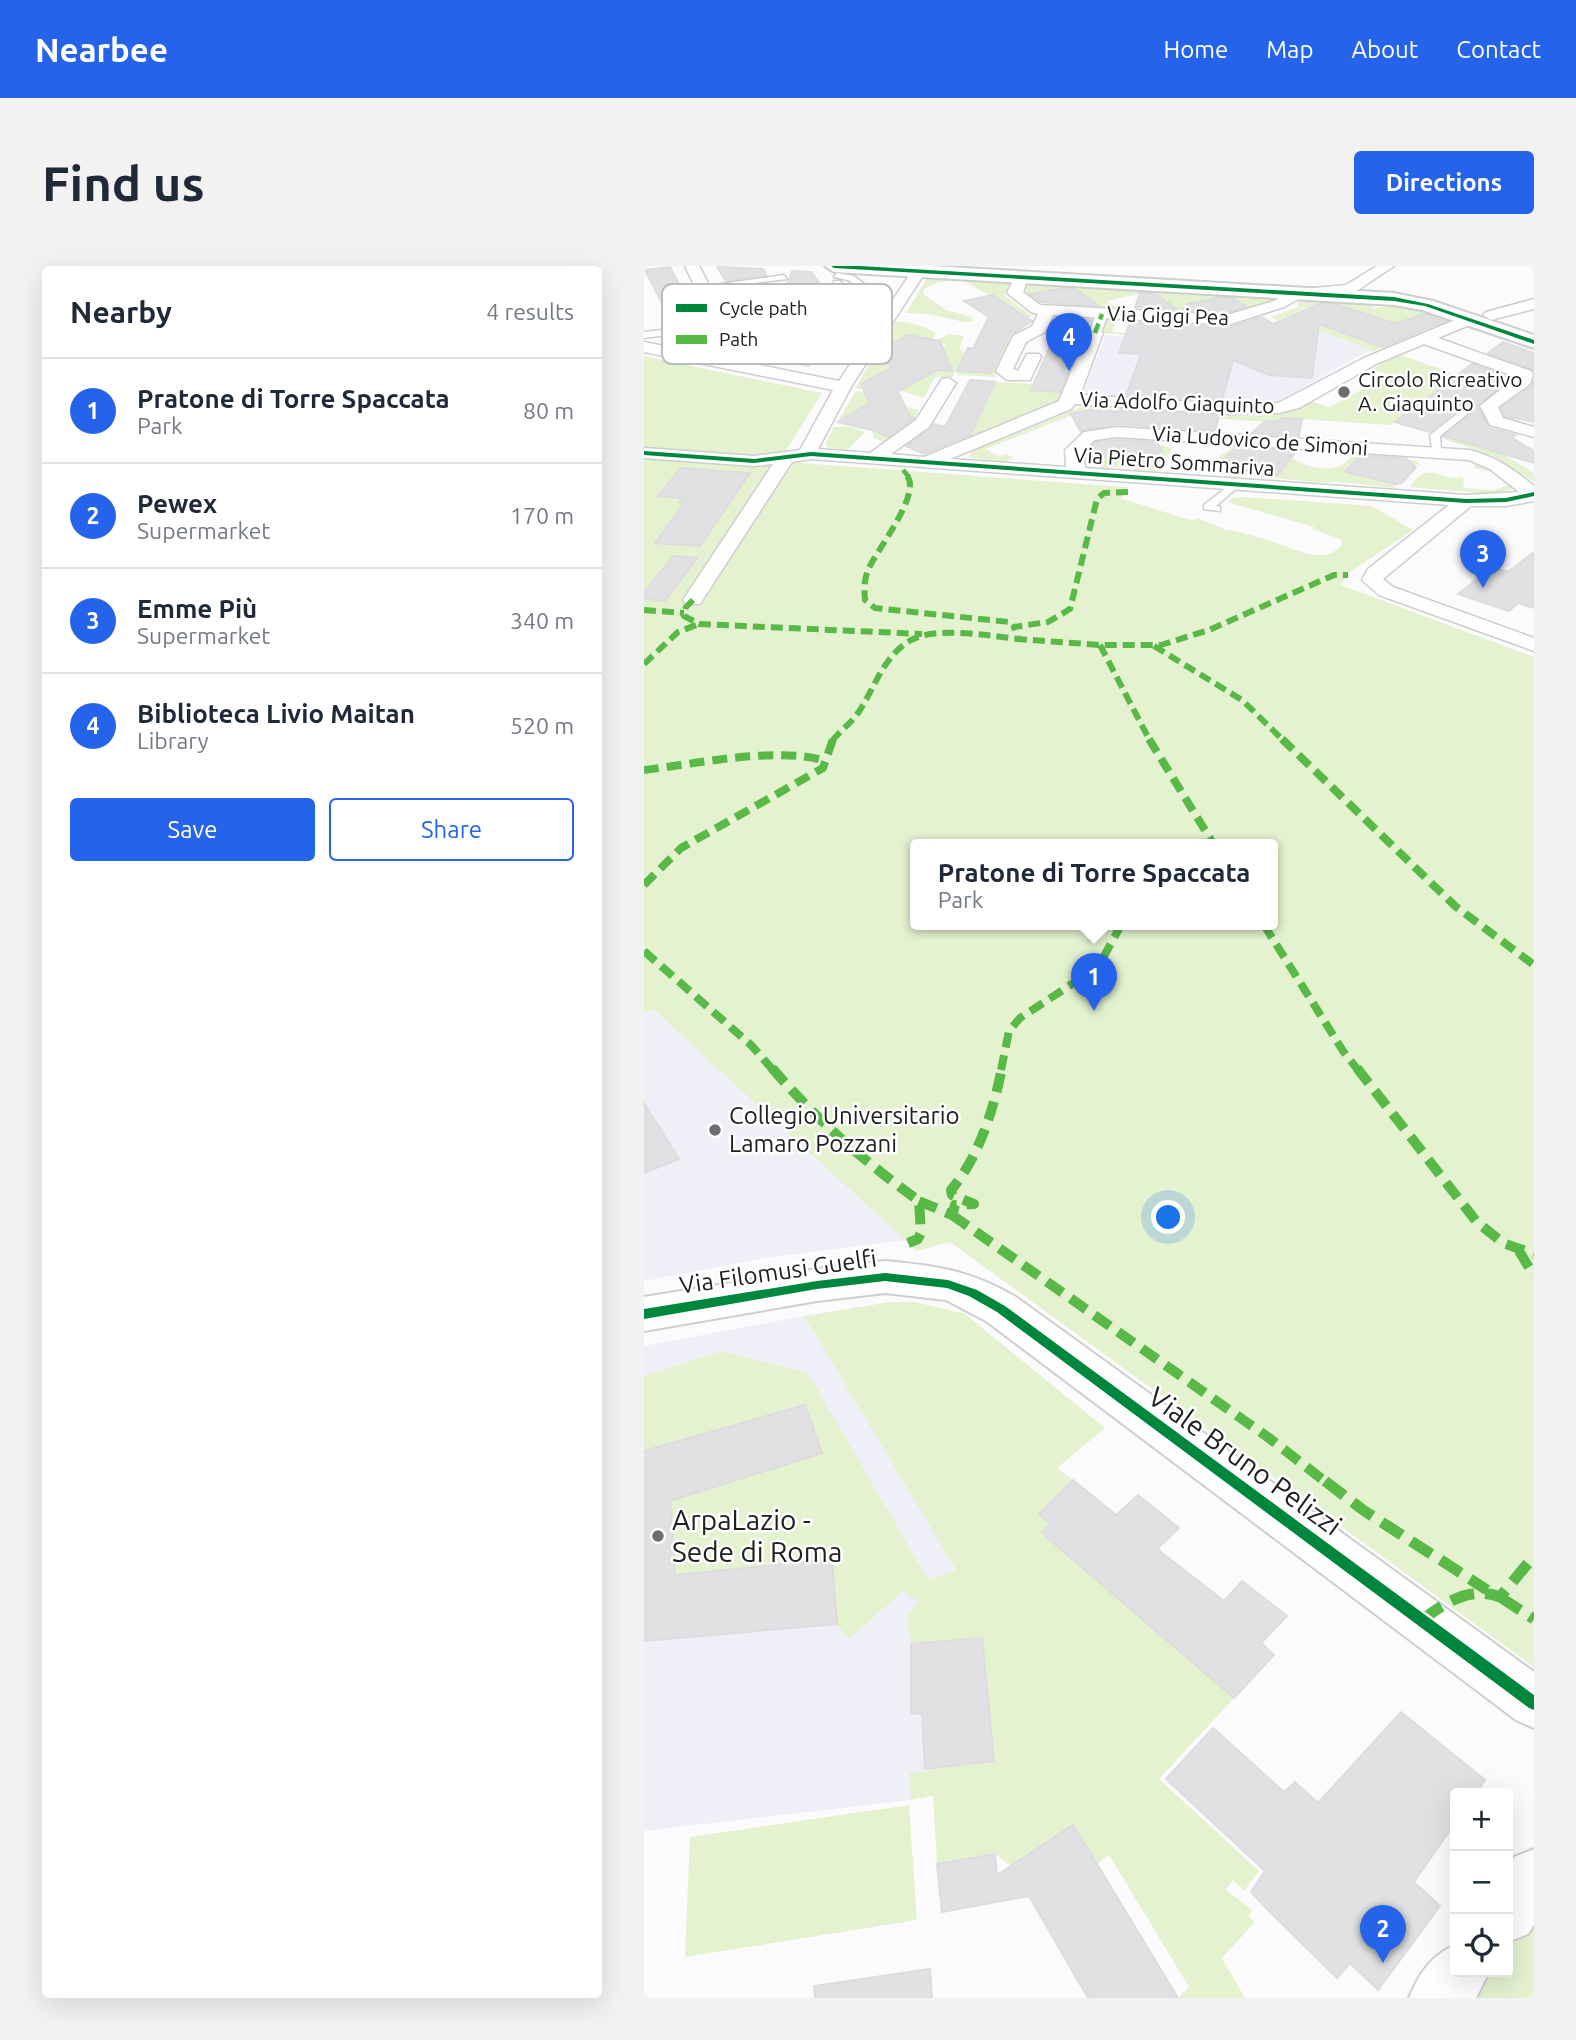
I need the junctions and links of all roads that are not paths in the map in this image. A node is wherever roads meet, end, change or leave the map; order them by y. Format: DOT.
graph roads {
  1 [pos="692,266"];
  2 [pos="1387,266"];
  3 [pos="912,268"];
  4 [pos="1017,272"];
  5 [pos="836,275"];
  6 [pos="784,277"];
  7 [pos="1361,281"];
  8 [pos="702,284"];
  9 [pos="728,284"];
  10 [pos="857,284"];
  11 [pos="892,290"];
  12 [pos="1298,293"];
  13 [pos="1389,299"];
  14 [pos="892,302"];
  15 [pos="1534,304"];
  16 [pos="1047,311"];
  17 [pos="1102,314"];
  18 [pos="1491,315"];
  19 [pos="1468,320"];
  20 [pos="1534,330"];
  21 [pos="662,332"];
  22 [pos="1095,333"];
  23 [pos="644,335"];
  24 [pos="1423,338"];
  25 [pos="1534,342"];
  26 [pos="644,346"];
  27 [pos="662,350"];
  28 [pos="1033,357"];
  29 [pos="731,364"];
  30 [pos="840,364"];
  31 [pos="856,364"];
  32 [pos="948,383"];
  33 [pos="843,387"];
  34 [pos="1070,399"];
  35 [pos="1465,412"];
  36 [pos="1534,432"];
  37 [pos="1436,452"];
  38 [pos="644,453"];
  39 [pos="811,454"];
  40 [pos="785,459"];
  41 [pos="872,460"];
  42 [pos="922,464"];
  43 [pos="1076,475"];
  44 [pos="1234,486"];
  45 [pos="1533,495"];
  46 [pos="1466,501"];
  47 [pos="1216,509"];
  48 [pos="693,600"];
  49 [pos="1534,645"];
  50 [pos="918,1279"];
  51 [pos="644,1314"];
  52 [pos="1529,1703"];
  53 [pos="1534,1877"];
  54 [pos="1513,1907"];
  55 [pos="1456,1977"];
  56 [pos="1438,1998"];
  1 -- 8 [label="street"];
  2 -- 7 [label="street"];
  3 -- 4 [label="street"];
  3 -- 5 [label="street"];
  3 -- 11 [label="street"];
  3 -- 14 [label="street"];
  4 -- 7 [label="street"];
  4 -- 12 [label="street"];
  4 -- 16 [label="street, Via Giggi Pea"];
  5 -- 10 [label="lane"];
  6 -- 9 [label="lane"];
  7 -- 12 [label="street"];
  7 -- 13 [label="street"];
  7 -- 18 [label="street"];
  12 -- 13 [label="street"];
  12 -- 17 [label="street, Via Giggi Pea"];
  13 -- 19 [label="street"];
  15 -- 18 [label="street"];
  16 -- 17 [label="street, Via Giggi Pea"];
  16 -- 28 [label="street"];
  17 -- 22 [label="street"];
  18 -- 20 [label="street"];
  19 -- 24 [label="street, Via Adolfo Giaquinto"];
  19 -- 25 [label="street"];
  21 -- 23 [label="lane"];
  22 -- 34 [label="street"];
  24 -- 34 [label="street, Via Adolfo Giaquinto"];
  24 -- 36 [label="street"];
  26 -- 27 [label="street"];
  29 -- 33 [label="street"];
  30 -- 33 [label="street"];
  31 -- 33 [label="street"];
  32 -- 41 [label="street"];
  33 -- 39 [label="street"];
  34 -- 42 [label="street, Via Adolfo Giaquinto"];
  35 -- 37 [label="lane"];
  37 -- 43 [label="street, Via Ludovico de Simoni"];
  37 -- 45 [label="street, Via Ludovico de Simoni"];
  38 -- 40 [label="street, Via Pietro Sommariva"];
  39 -- 40 [label="street, Via Pietro Sommariva"];
  39 -- 41 [label="street, Via Pietro Sommariva"];
  40 -- 48 [label="street"];
  41 -- 42 [label="street, Via Pietro Sommariva"];
  42 -- 43 [label="street, Via Pietro Sommariva"];
  43 -- 44 [label="street, Via Pietro Sommariva"];
  44 -- 46 [label="street, Via Pietro Sommariva"];
  44 -- 47 [label="lane"];
  45 -- 46 [label="street, Via Pietro Sommariva"];
  46 -- 49 [label="street"];
  50 -- 51 [label="street, Via Filomusi Guelfi"];
  50 -- 52 [label="street, Viale Bruno Pelizzi"];
  53 -- 54 [label="street"];
  55 -- 56 [label="street"];
}
